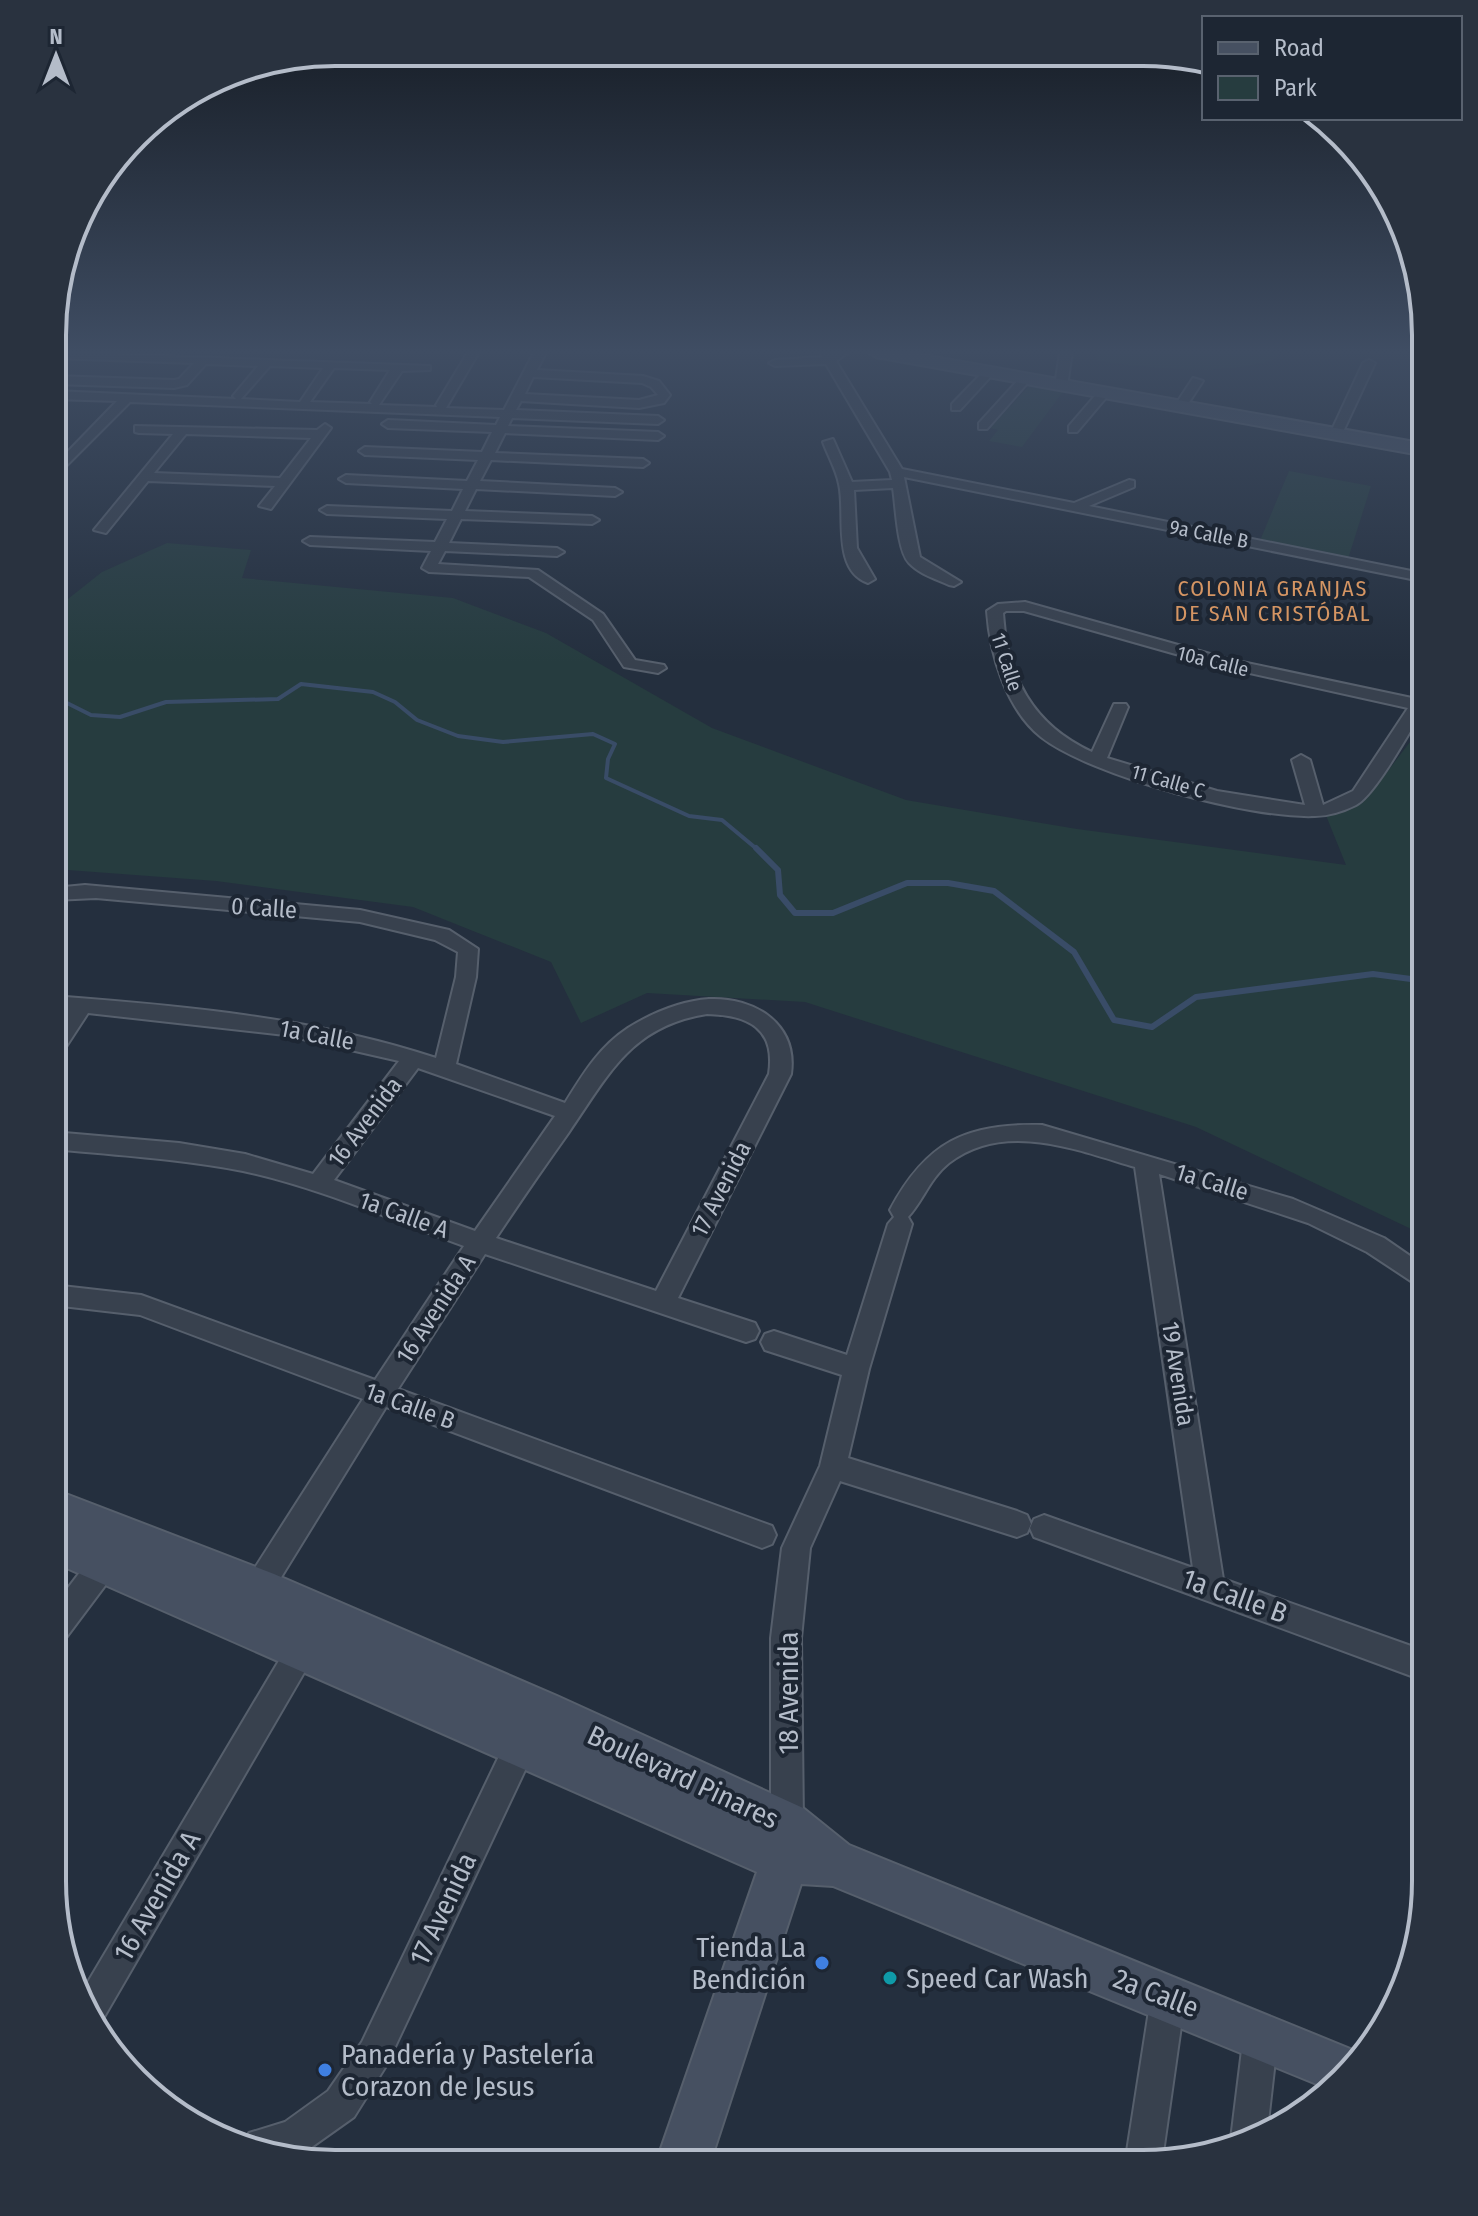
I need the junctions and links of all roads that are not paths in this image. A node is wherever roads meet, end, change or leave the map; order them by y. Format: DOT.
graph roads {
  1 [pos="162,455"];
  2 [pos="303,455"];
  3 [pos="472,455"];
  4 [pos="834,455"];
  5 [pos="885,455"];
  6 [pos="486,456"];
  7 [pos="643,463"];
  8 [pos="144,477"];
  9 [pos="899,478"];
  10 [pos="346,479"];
  11 [pos="284,482"];
  12 [pos="1129,484"];
  13 [pos="471,485"];
  14 [pos="847,486"];
  15 [pos="615,492"];
  16 [pos="266,506"];
  17 [pos="1077,507"];
  18 [pos="327,510"];
  19 [pos="456,515"];
  20 [pos="592,520"];
  21 [pos="101,530"];
  22 [pos="310,541"];
  23 [pos="440,546"];
  24 [pos="557,552"];
  25 [pos="1412,575"];
  26 [pos="868,579"];
  27 [pos="954,582"];
  28 [pos="1003,607"];
  29 [pos="658,668"];
  30 [pos="1412,704"];
  31 [pos="1120,707"];
  32 [pos="1032,719"];
  33 [pos="1412,720"];
  34 [pos="1097,760"];
  35 [pos="1301,760"];
  36 [pos="1316,811"];
  37 [pos="66,891"];
  38 [pos="66,1004"];
  39 [pos="83,1005"];
  40 [pos="66,1031"];
  41 [pos="412,1060"];
  42 [pos="444,1071"];
  43 [pos="780,1074"];
  44 [pos="570,1113"];
  45 [pos="982,1137"];
  46 [pos="66,1141"];
  47 [pos="1146,1162"];
  48 [pos="318,1184"];
  49 [pos="479,1242"];
  50 [pos="1411,1268"];
  51 [pos="66,1296"];
  52 [pos="662,1304"];
  53 [pos="746,1331"];
  54 [pos="774,1342"];
  55 [pos="856,1369"];
  56 [pos="381,1395"];
  57 [pos="833,1466"];
  58 [pos="66,1515"];
  59 [pos="762,1535"];
  60 [pos="66,1548"];
  61 [pos="103,1565"];
  62 [pos="1210,1586"];
  63 [pos="248,1606"];
  64 [pos="66,1614"];
  65 [pos="311,1633"];
  66 [pos="1411,1661"];
  67 [pos="531,1727"];
  68 [pos="786,1842"];
  69 [pos="833,1862"];
  70 [pos="1168,1998"];
  71 [pos="95,2002"];
  72 [pos="1261,2034"];
  73 [pos="1337,2066"];
  74 [pos="1249,2129"];
  75 [pos="275,2143"];
  76 [pos="687,2150"];
  77 [pos="1145,2150"];
  1 -- 8 [label="street"];
  2 -- 11 [label="street"];
  3 -- 6 [label="street"];
  4 -- 14 [label="street"];
  5 -- 9 [label="street"];
  6 -- 7 [label="street"];
  6 -- 13 [label="street"];
  8 -- 11 [label="street"];
  8 -- 21 [label="street"];
  9 -- 14 [label="street, 9a Calle B"];
  9 -- 17 [label="street, 9a Calle B"];
  9 -- 27 [label="street"];
  10 -- 13 [label="street"];
  11 -- 16 [label="street"];
  12 -- 17 [label="street"];
  13 -- 15 [label="street"];
  13 -- 19 [label="street"];
  14 -- 26 [label="street"];
  17 -- 25 [label="street, 9a Calle B"];
  18 -- 19 [label="street"];
  19 -- 20 [label="street"];
  19 -- 23 [label="street"];
  22 -- 23 [label="street"];
  23 -- 24 [label="street"];
  23 -- 29 [label="street"];
  28 -- 30 [label="street, 10a Calle"];
  28 -- 32 [label="street, 11 Calle"];
  31 -- 34 [label="street"];
  32 -- 34 [label="street, 11 Calle C"];
  33 -- 36 [label="street"];
  34 -- 36 [label="street, 11 Calle C"];
  35 -- 36 [label="street"];
  37 -- 42 [label="street, 0 Calle"];
  38 -- 39 [label="street, 1a Calle"];
  39 -- 40 [label="street"];
  39 -- 41 [label="street, 1a Calle"];
  41 -- 42 [label="street, 1a Calle"];
  41 -- 48 [label="street, 16 Avenida"];
  42 -- 44 [label="street, 1a Calle"];
  43 -- 44 [label="street, 16 Avenida A"];
  43 -- 52 [label="street, 17 Avenida"];
  44 -- 49 [label="street, 16 Avenida A"];
  45 -- 47 [label="street, 1a Calle"];
  45 -- 55 [label="street, 18 Avenida"];
  46 -- 48 [label="street, 1a Calle A"];
  47 -- 50 [label="street, 1a Calle"];
  47 -- 62 [label="street, 19 Avenida"];
  48 -- 49 [label="street, 1a Calle A"];
  49 -- 52 [label="street, 1a Calle A"];
  49 -- 56 [label="street, 16 Avenida A"];
  51 -- 56 [label="street, 1a Calle B"];
  52 -- 53 [label="street, 1a Calle A"];
  54 -- 55 [label="street"];
  55 -- 57 [label="street, 18 Avenida"];
  56 -- 59 [label="street, 1a Calle B"];
  56 -- 63 [label="street, 16 Avenida A"];
  57 -- 62 [label="street, 1a Calle B"];
  57 -- 68 [label="street, 18 Avenida"];
  58 -- 63 [label="street, Boulevard Pinares"];
  60 -- 61 [label="street, Boulevard Pinares"];
  61 -- 63 [label="street, Boulevard Pinares"];
  61 -- 64 [label="street"];
  62 -- 66 [label="street, 1a Calle B"];
  63 -- 65 [label="street, Boulevard Pinares"];
  65 -- 67 [label="street, Boulevard Pinares"];
  65 -- 71 [label="street, 16 Avenida A"];
  67 -- 68 [label="street, Boulevard Pinares"];
  67 -- 75 [label="street, 17 Avenida"];
  68 -- 69 [label="street, Boulevard Pinares"];
  68 -- 76 [label="street, 18 Avenida"];
  69 -- 70 [label="street, 2a Calle"];
  70 -- 72 [label="street, 2a Calle"];
  70 -- 77 [label="street"];
  72 -- 73 [label="street, 2a Calle"];
  72 -- 74 [label="street"];
}
